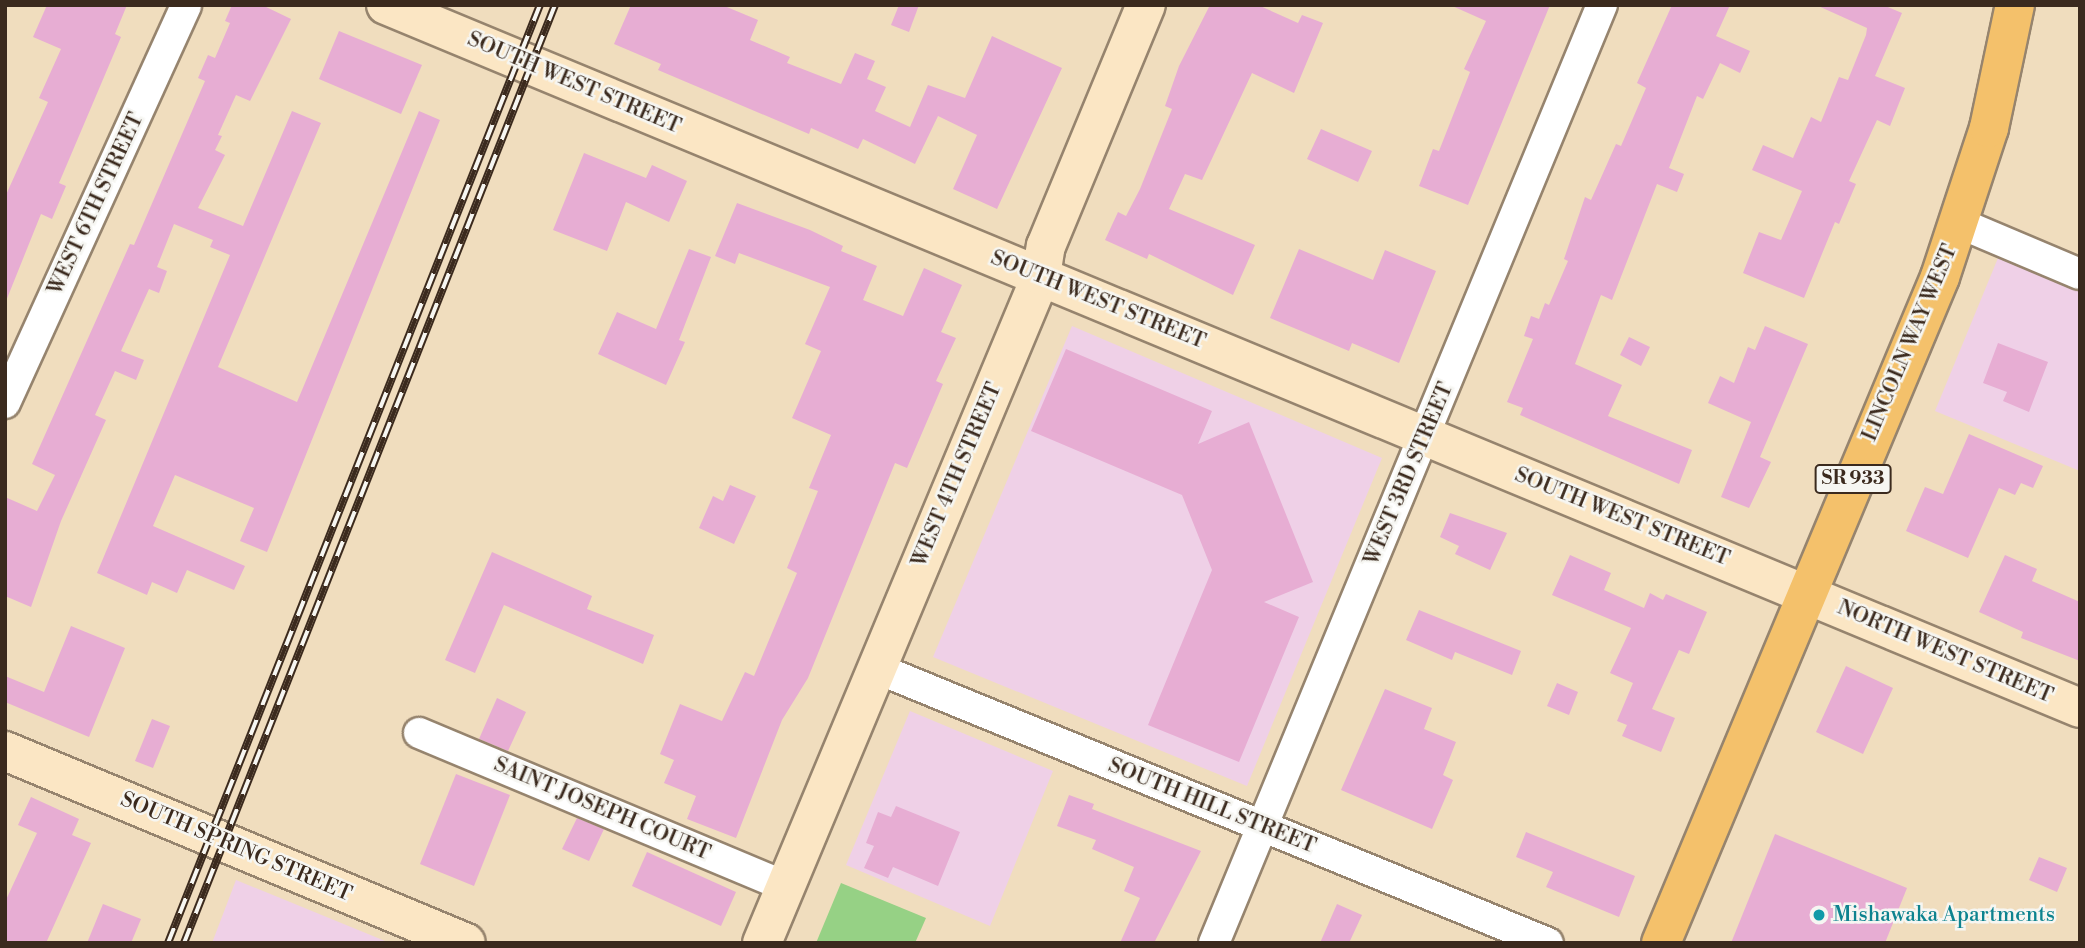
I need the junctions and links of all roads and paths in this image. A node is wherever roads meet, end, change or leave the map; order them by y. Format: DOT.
graph roads {
  1 [pos="186,5"];
  2 [pos="386,5"];
  3 [pos="1146,5"];
  4 [pos="1602,5"];
  5 [pos="2015,5"];
  6 [pos="1959,223"];
  7 [pos="2080,274"];
  8 [pos="1041,276"];
  9 [pos="5,403"];
  10 [pos="1426,436"];
  11 [pos="1810,595"];
  12 [pos="876,668"];
  13 [pos="2080,708"];
  14 [pos="419,733"];
  15 [pos="5,751"];
  16 [pos="1263,826"];
  17 [pos="785,886"];
  18 [pos="466,943"];
  19 [pos="762,943"];
  20 [pos="1214,943"];
  21 [pos="1548,943"];
  22 [pos="1661,943"];
  1 -- 9 [label="street, WEST 6TH STREET"];
  2 -- 8 [label="street, SOUTH WEST STREET"];
  3 -- 8 [label="street, WEST 4TH STREET"];
  4 -- 10 [label="street, WEST 3RD STREET"];
  5 -- 6 [label="main road, LINCOLN WAY WEST / SR 933"];
  6 -- 7 [label="street"];
  6 -- 11 [label="main road, LINCOLN WAY WEST / SR 933"];
  8 -- 10 [label="street, SOUTH WEST STREET"];
  8 -- 12 [label="street, WEST 4TH STREET"];
  10 -- 11 [label="street, SOUTH WEST STREET"];
  10 -- 16 [label="street, WEST 3RD STREET"];
  11 -- 13 [label="street, NORTH WEST STREET"];
  11 -- 22 [label="main road, LINCOLN WAY WEST / SR 933"];
  12 -- 16 [label="street, SOUTH HILL STREET"];
  12 -- 17 [label="street, WEST 4TH STREET"];
  14 -- 17 [label="street, SAINT JOSEPH COURT"];
  15 -- 18 [label="street, SOUTH SPRING STREET"];
  16 -- 20 [label="street, WEST 3RD STREET"];
  16 -- 21 [label="street, SOUTH HILL STREET"];
  17 -- 19 [label="street, WEST 4TH STREET"];
}
